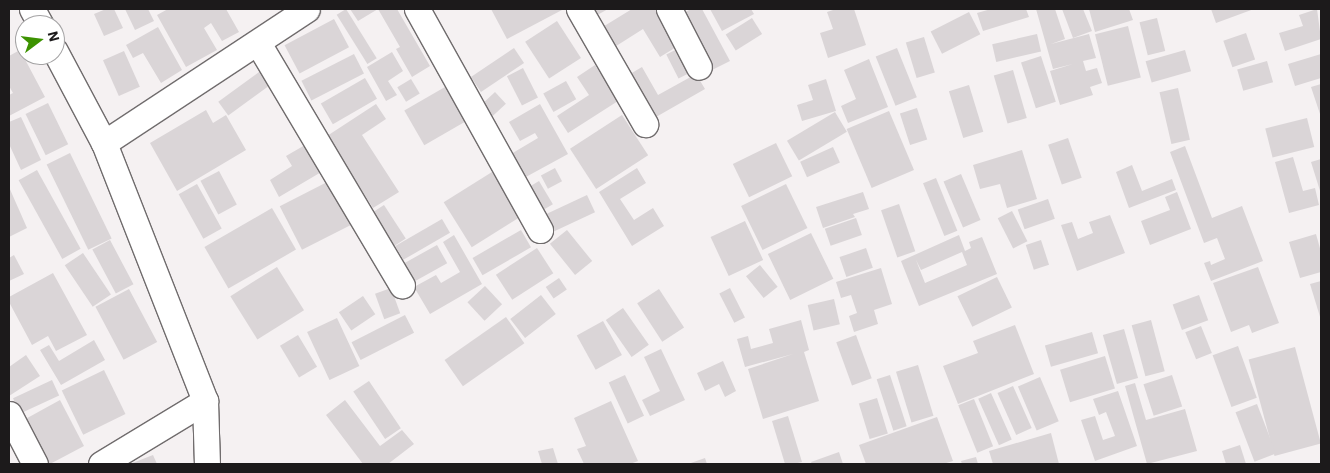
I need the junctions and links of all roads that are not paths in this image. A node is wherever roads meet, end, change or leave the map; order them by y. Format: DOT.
graph roads {
  1 [pos="307,9"];
  2 [pos="416,9"];
  3 [pos="580,9"];
  4 [pos="669,9"];
  5 [pos="258,43"];
  6 [pos="62,65"];
  7 [pos="699,67"];
  8 [pos="645,124"];
  9 [pos="104,143"];
  10 [pos="540,230"];
  11 [pos="402,286"];
  12 [pos="205,401"];
  13 [pos="9,414"];
  14 [pos="34,464"];
  15 [pos="101,464"];
  16 [pos="207,464"];
  1 -- 5 [label="street"];
  2 -- 10 [label="street"];
  3 -- 8 [label="street"];
  4 -- 7 [label="street"];
  5 -- 9 [label="street"];
  5 -- 11 [label="street"];
  6 -- 9 [label="street"];
  9 -- 12 [label="street"];
  12 -- 15 [label="street"];
  12 -- 16 [label="street"];
  13 -- 14 [label="street"];
}
